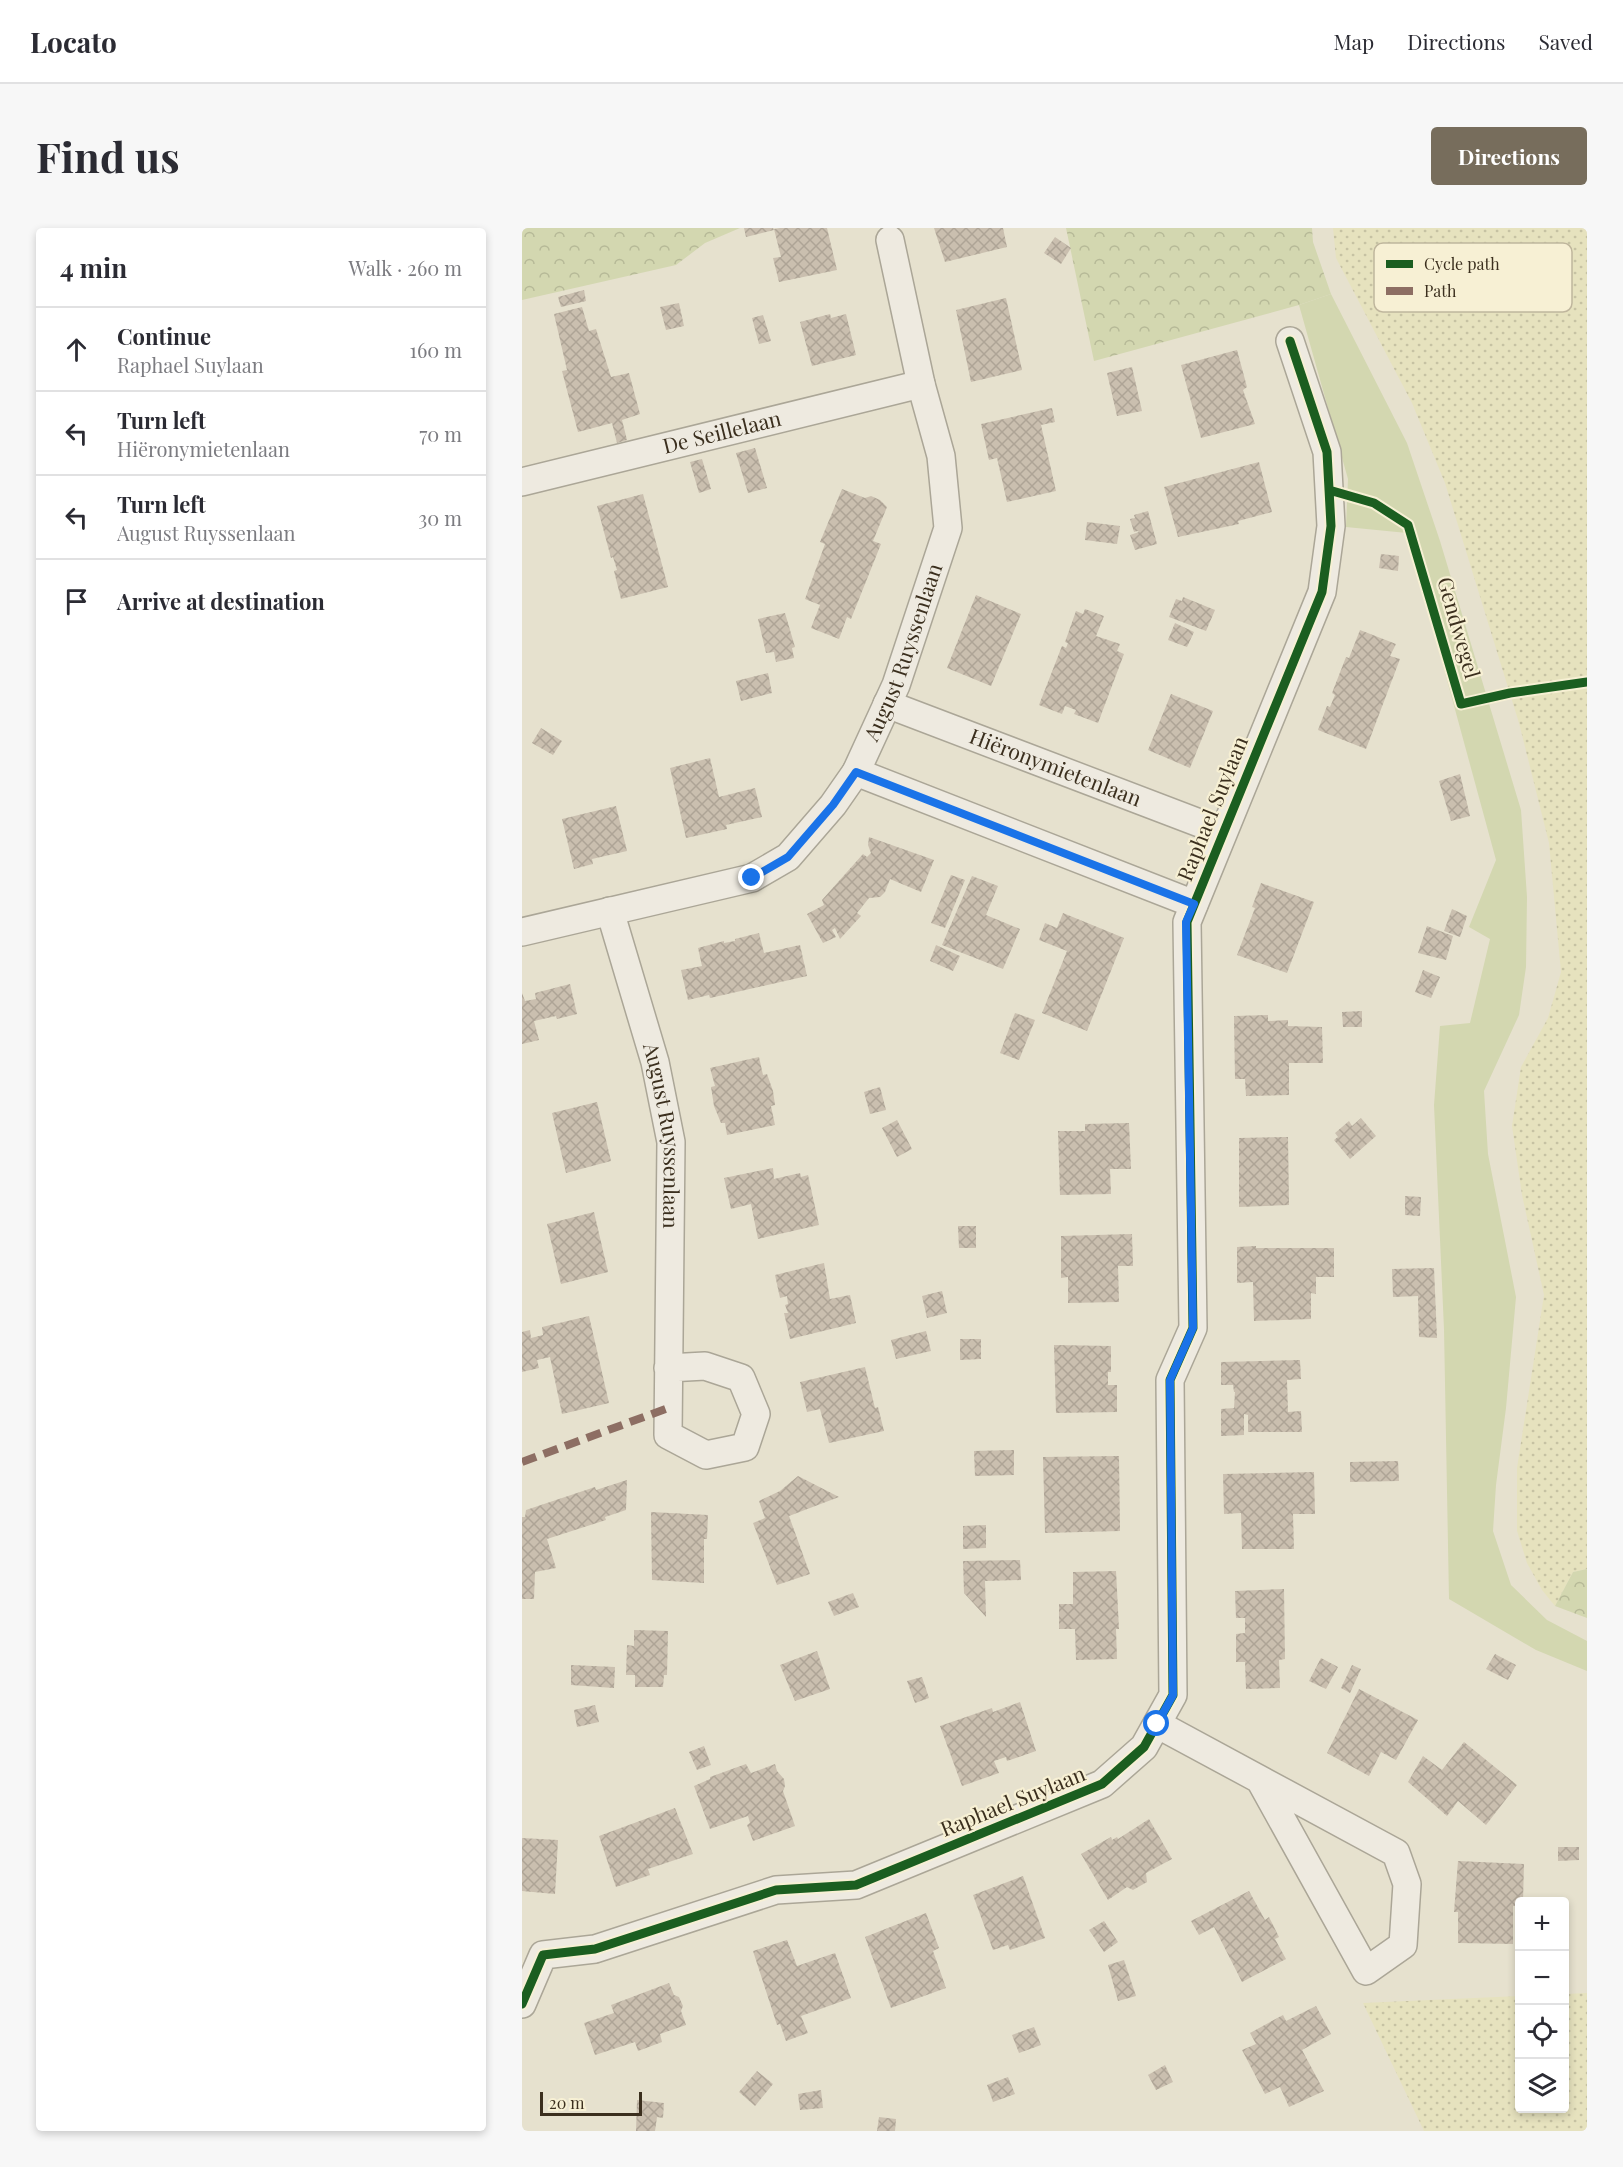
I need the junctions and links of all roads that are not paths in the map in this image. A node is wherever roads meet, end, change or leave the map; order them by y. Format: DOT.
graph roads {
  1 [pos="890,240"];
  2 [pos="1290,341"];
  3 [pos="921,384"];
  4 [pos="522,482"];
  5 [pos="887,704"];
  6 [pos="856,772"];
  7 [pos="1223,832"];
  8 [pos="1194,904"];
  9 [pos="610,911"];
  10 [pos="522,932"];
  11 [pos="668,1368"];
  12 [pos="1157,1724"];
  13 [pos="1260,1780"];
  14 [pos="533,1953"];
  15 [pos="522,2004"];
  1 -- 3 [label="street, August Ruyssenlaan"];
  2 -- 7 [label="street, Raphael Suylaan"];
  3 -- 4 [label="street, De Seillelaan"];
  3 -- 5 [label="street, August Ruyssenlaan"];
  5 -- 6 [label="street, August Ruyssenlaan"];
  5 -- 7 [label="street, Hiëronymietenlaan"];
  6 -- 8 [label="street"];
  6 -- 9 [label="street, August Ruyssenlaan"];
  7 -- 8 [label="street, Raphael Suylaan"];
  8 -- 12 [label="street, Raphael Suylaan"];
  9 -- 10 [label="street, August Ruyssenlaan"];
  9 -- 11 [label="street, August Ruyssenlaan"];
  12 -- 13 [label="street"];
  12 -- 14 [label="street, Raphael Suylaan"];
  13 -- 13 [label="street"];
  14 -- 15 [label="street, Raphael Suylaan"];
}
